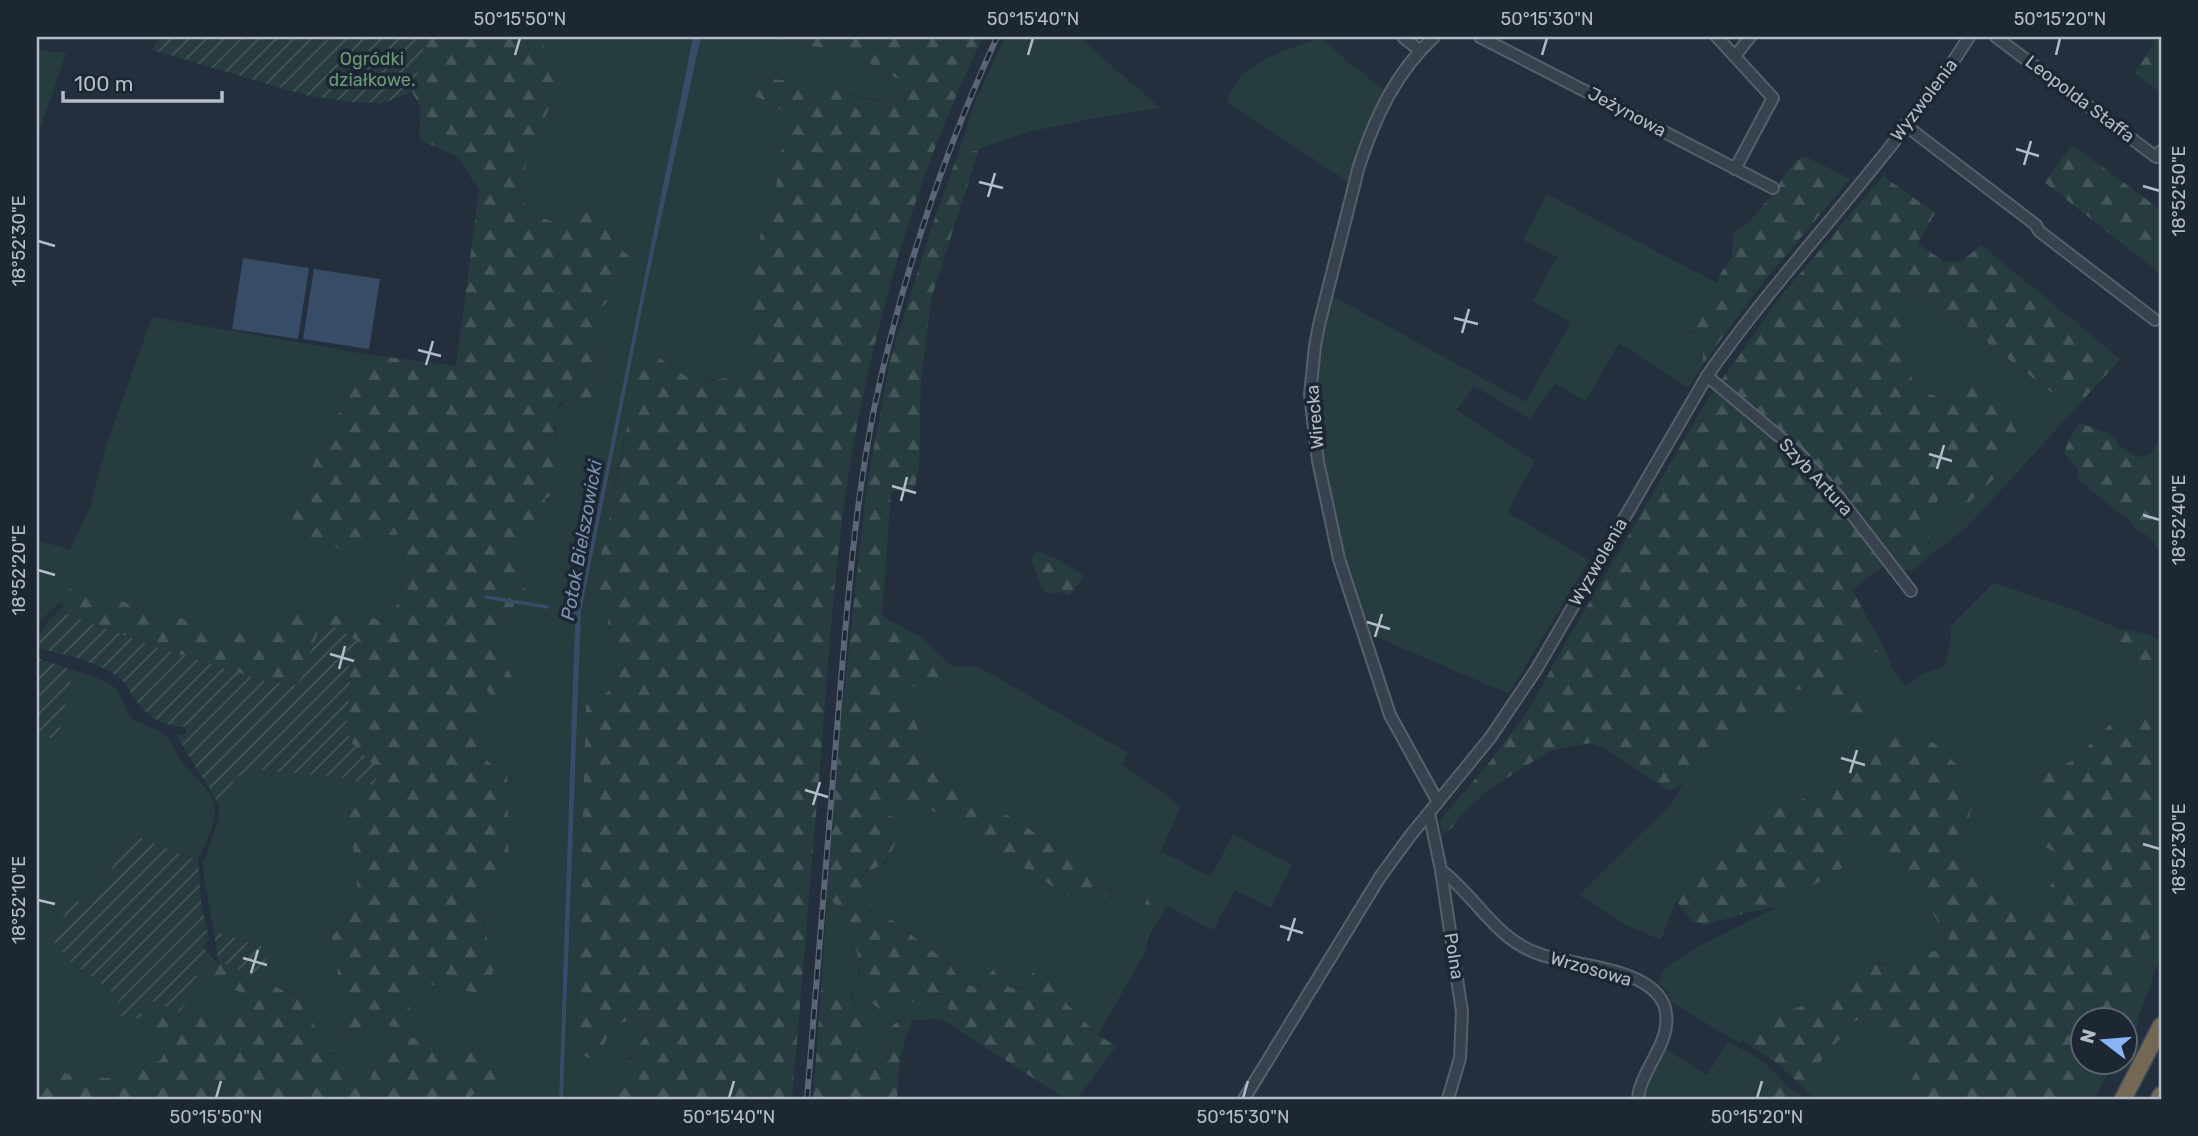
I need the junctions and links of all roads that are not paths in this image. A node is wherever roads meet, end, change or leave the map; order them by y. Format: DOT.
graph roads {
  1 [pos="1403,37"];
  2 [pos="1434,37"];
  3 [pos="1480,37"];
  4 [pos="1717,37"];
  5 [pos="1749,37"];
  6 [pos="1969,37"];
  7 [pos="1997,37"];
  8 [pos="1419,50"];
  9 [pos="1735,56"];
  10 [pos="1905,125"];
  11 [pos="2161,151"];
  12 [pos="1735,169"];
  13 [pos="1773,188"];
  14 [pos="2155,320"];
  15 [pos="1707,376"];
  16 [pos="1911,591"];
  17 [pos="1437,802"];
  18 [pos="1429,813"];
  19 [pos="1441,870"];
  20 [pos="2161,1026"];
  21 [pos="1244,1099"];
  22 [pos="1448,1099"];
  23 [pos="1638,1099"];
  24 [pos="2123,1099"];
  1 -- 8 [label="street"];
  2 -- 8 [label="street, Wirecka"];
  3 -- 12 [label="street, Jeżynowa"];
  4 -- 9 [label="street"];
  5 -- 9 [label="street"];
  6 -- 10 [label="street, Wyzwolenia"];
  7 -- 11 [label="street, Leopolda Staffa"];
  8 -- 17 [label="street, Wirecka"];
  9 -- 12 [label="street"];
  10 -- 14 [label="street"];
  10 -- 15 [label="street, Wyzwolenia"];
  12 -- 13 [label="street, Jeżynowa"];
  15 -- 16 [label="street, Szyb Artura"];
  15 -- 17 [label="street, Wyzwolenia"];
  17 -- 18 [label="street, Wyzwolenia"];
  18 -- 19 [label="street, Polna"];
  18 -- 21 [label="street, Wyzwolenia"];
  19 -- 22 [label="street, Polna"];
  19 -- 23 [label="street, Wrzosowa"];
  20 -- 24 [label="highway"];
}
